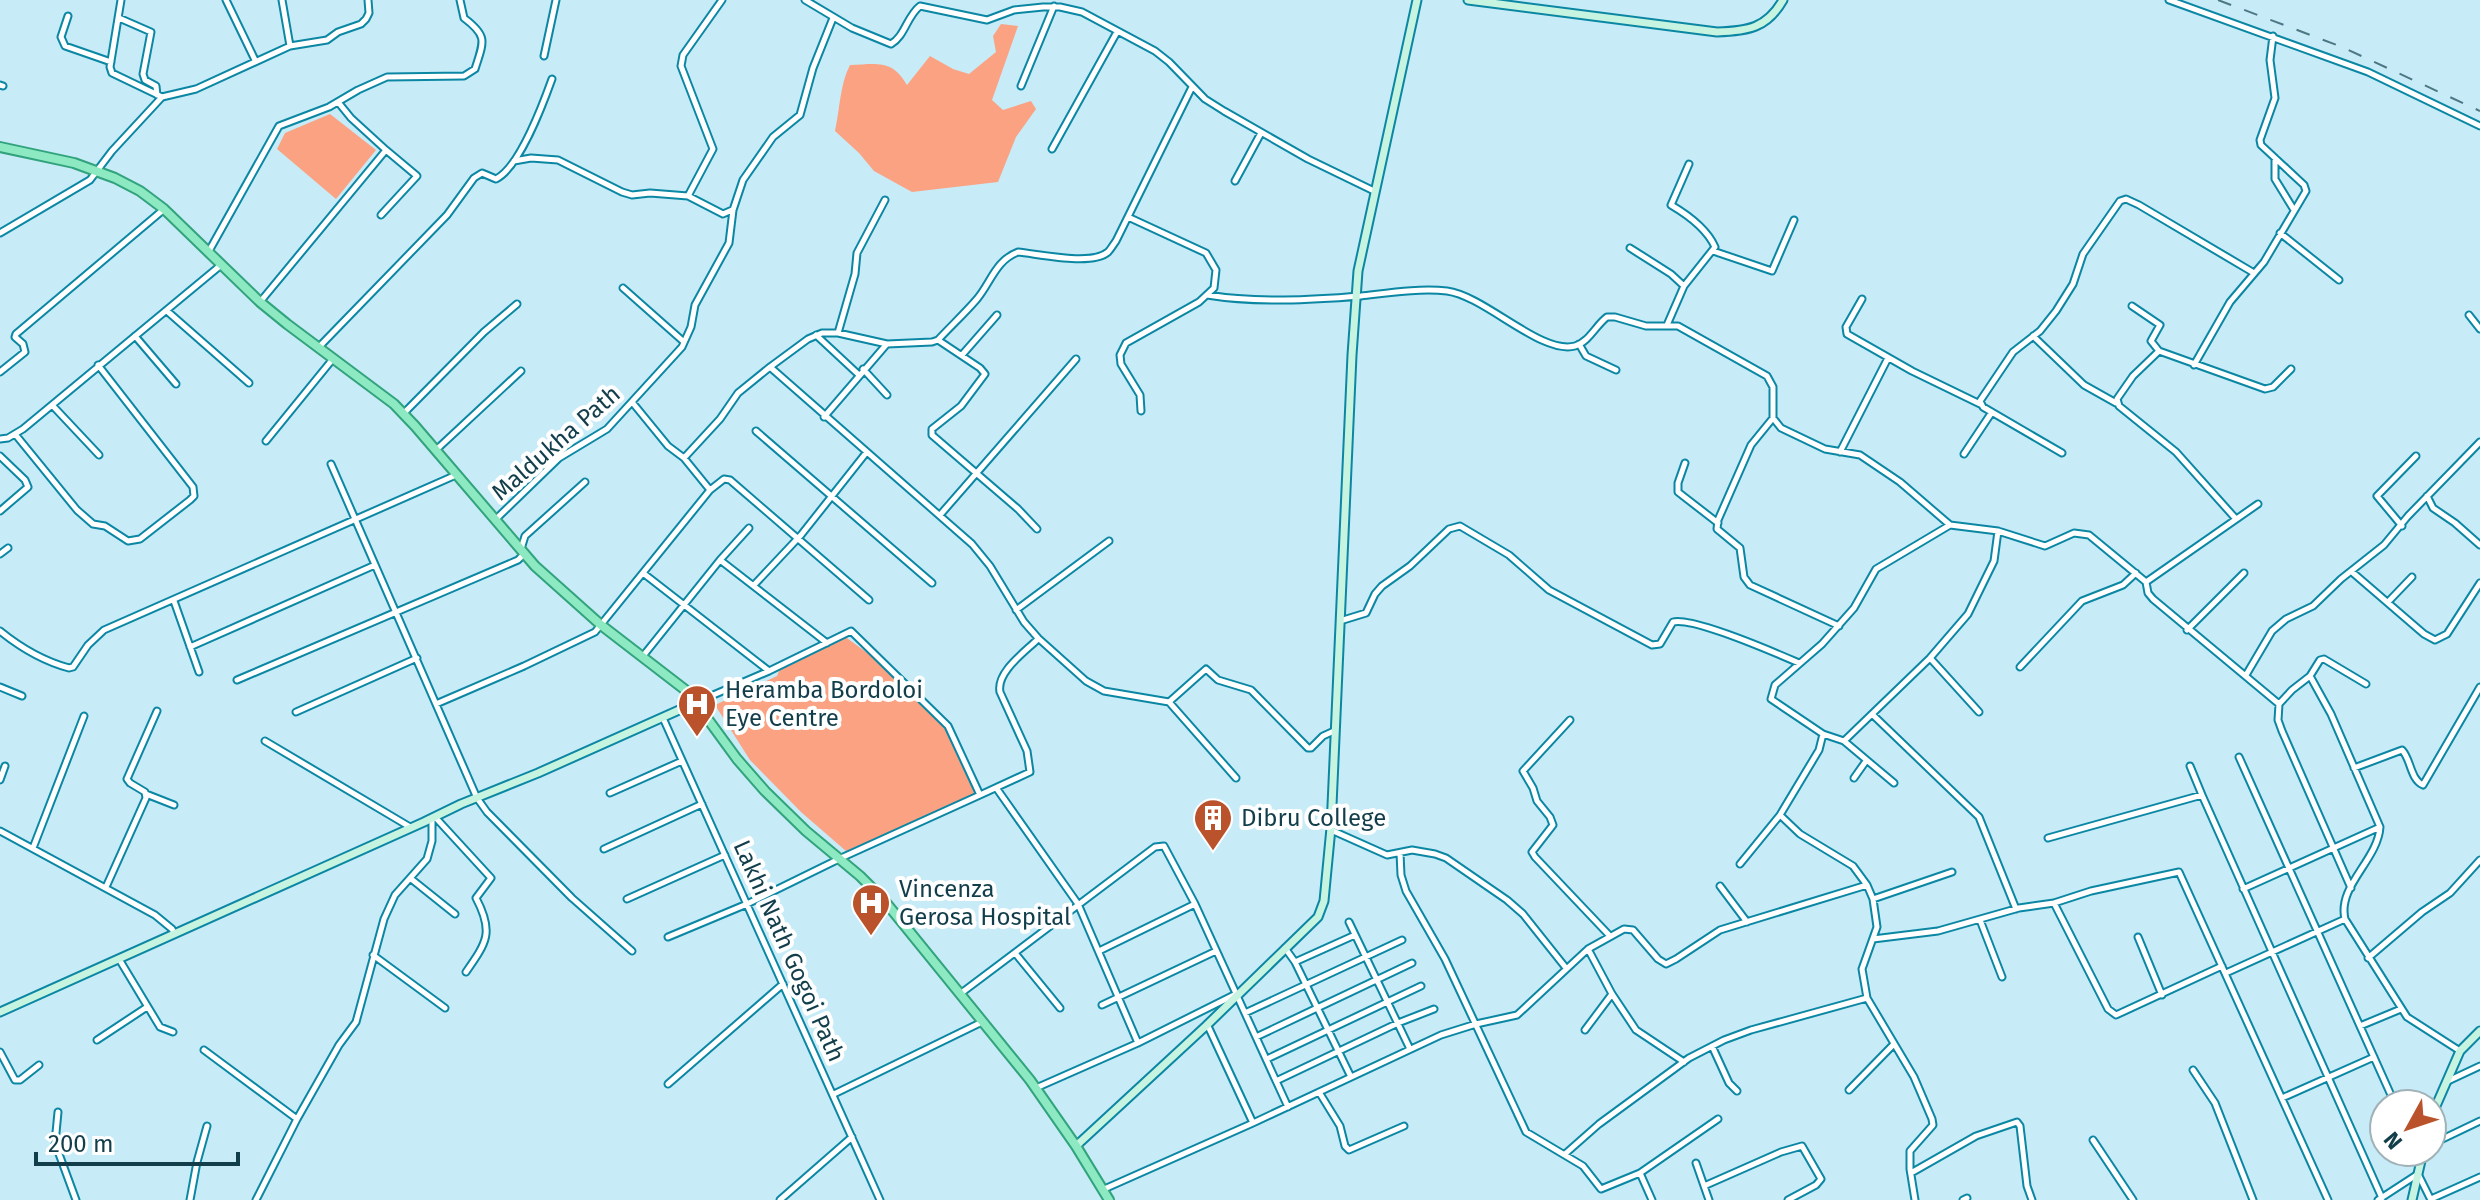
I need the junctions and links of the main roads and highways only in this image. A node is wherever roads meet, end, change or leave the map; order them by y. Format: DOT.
graph roads {
  1 [pos="0,147"];
  2 [pos="1109,1200"];
  1 -- 2 [label="main road"];
}
